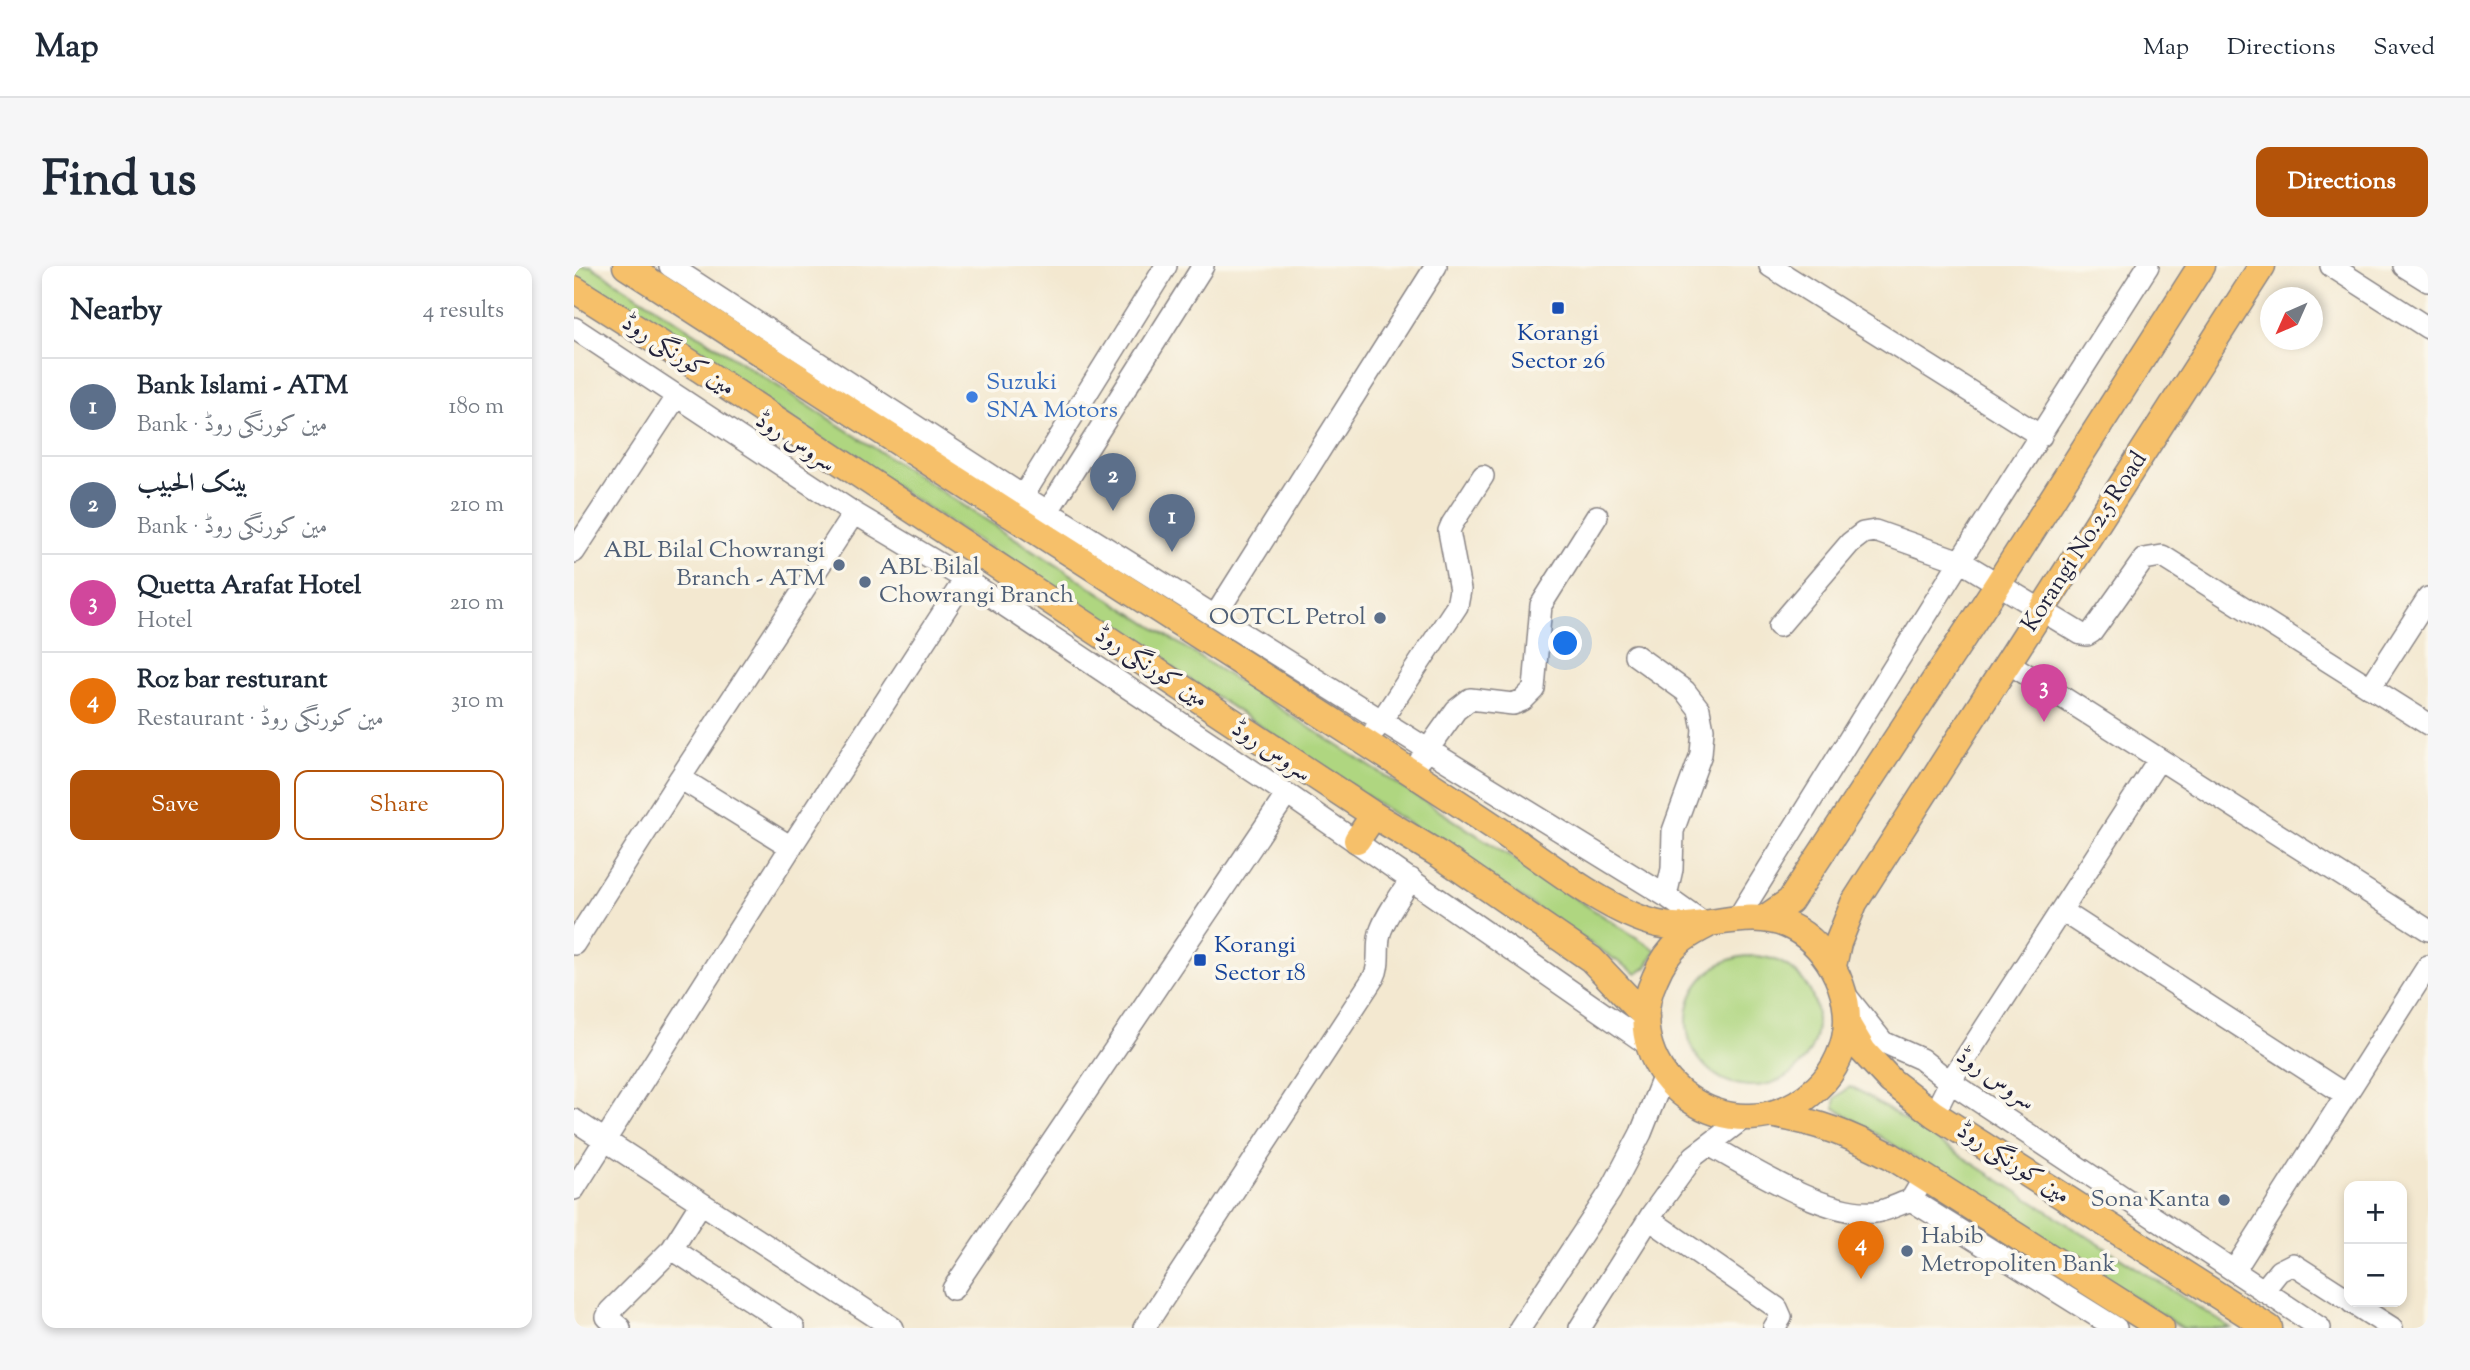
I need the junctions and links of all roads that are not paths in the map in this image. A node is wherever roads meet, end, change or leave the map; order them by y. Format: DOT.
graph roads {
  1 [pos="626,266"];
  2 [pos="670,266"];
  3 [pos="1166,266"];
  4 [pos="1203,266"];
  5 [pos="1436,266"];
  6 [pos="1770,266"];
  7 [pos="2148,266"];
  8 [pos="2201,266"];
  9 [pos="2262,266"];
  10 [pos="2331,266"];
  11 [pos="2404,266"];
  12 [pos="2428,281"];
  13 [pos="574,289"];
  14 [pos="574,328"];
  15 [pos="2428,328"];
  16 [pos="676,397"];
  17 [pos="2041,436"];
  18 [pos="1483,476"];
  19 [pos="1023,496"];
  20 [pos="1048,511"];
  21 [pos="854,513"];
  22 [pos="1597,516"];
  23 [pos="574,552"];
  24 [pos="1960,562"];
  25 [pos="965,579"];
  26 [pos="1998,584"];
  27 [pos="2428,598"];
  28 [pos="2041,609"];
  29 [pos="1215,616"];
  30 [pos="1779,626"];
  31 [pos="1635,655"];
  32 [pos="2007,662"];
  33 [pos="2370,688"];
  34 [pos="1382,720"];
  35 [pos="2428,724"];
  36 [pos="1367,744"];
  37 [pos="1427,749"];
  38 [pos="2158,759"];
  39 [pos="1412,773"];
  40 [pos="680,778"];
  41 [pos="1287,794"];
  42 [pos="1374,815"];
  43 [pos="1357,840"];
  44 [pos="791,847"];
  45 [pos="1411,879"];
  46 [pos="1666,896"];
  47 [pos="2062,911"];
  48 [pos="1764,919"];
  49 [pos="1736,921"];
  50 [pos="1707,925"];
  51 [pos="2428,930"];
  52 [pos="574,944"];
  53 [pos="1833,966"];
  54 [pos="2428,966"];
  55 [pos="1844,993"];
  56 [pos="1646,1017"];
  57 [pos="1847,1024"];
  58 [pos="1650,1046"];
  59 [pos="1664,1075"];
  60 [pos="1950,1082"];
  61 [pos="2346,1095"];
  62 [pos="1934,1114"];
  63 [pos="1774,1115"];
  64 [pos="1744,1118"];
  65 [pos="574,1120"];
  66 [pos="605,1140"];
  67 [pos="1709,1144"];
  68 [pos="574,1189"];
  69 [pos="1917,1189"];
  70 [pos="2126,1201"];
  71 [pos="701,1203"];
  72 [pos="1649,1219"];
  73 [pos="2111,1227"];
  74 [pos="672,1249"];
  75 [pos="2234,1271"];
  76 [pos="953,1289"];
  77 [pos="2263,1291"];
  78 [pos="2344,1297"];
  79 [pos="2359,1307"];
  80 [pos="620,1328"];
  81 [pos="794,1328"];
  82 [pos="893,1328"];
  83 [pos="1144,1328"];
  84 [pos="1520,1328"];
  85 [pos="1580,1328"];
  86 [pos="1774,1328"];
  87 [pos="2116,1328"];
  88 [pos="2161,1328"];
  89 [pos="2269,1328"];
  90 [pos="2320,1328"];
  91 [pos="2392,1328"];
  1 -- 36 [label="main road, مین کورنگی روڈ"];
  2 -- 19 [label="street"];
  3 -- 19 [label="street"];
  4 -- 20 [label="street"];
  5 -- 29 [label="street"];
  6 -- 17 [label="street"];
  7 -- 17 [label="street"];
  8 -- 26 [label="main road, Korangi No.2.5 Road"];
  9 -- 28 [label="main road, Korangi No.2.5 Road"];
  10 -- 15 [label="street"];
  11 -- 12 [label="street"];
  13 -- 42 [label="main road, مین کورنگی روڈ"];
  14 -- 16 [label="street, سروس روڈ"];
  16 -- 21 [label="street, سروس روڈ"];
  16 -- 23 [label="street"];
  17 -- 24 [label="street"];
  18 -- 34 [label="street"];
  19 -- 20 [label="street"];
  20 -- 29 [label="street"];
  21 -- 25 [label="street, سروس روڈ"];
  21 -- 40 [label="street"];
  22 -- 37 [label="street"];
  24 -- 26 [label="street"];
  24 -- 30 [label="street"];
  24 -- 49 [label="street"];
  25 -- 41 [label="street, سروس روڈ"];
  25 -- 44 [label="street"];
  26 -- 28 [label="street"];
  26 -- 48 [label="main road, Korangi No.2.5 Road"];
  27 -- 33 [label="street"];
  28 -- 32 [label="main road, Korangi No.2.5 Road"];
  28 -- 33 [label="street"];
  29 -- 34 [label="street"];
  31 -- 46 [label="street"];
  32 -- 38 [label="street"];
  32 -- 53 [label="main road, Korangi No.2.5 Road"];
  33 -- 35 [label="street"];
  34 -- 36 [label="street"];
  34 -- 37 [label="street"];
  36 -- 39 [label="main road, مین کورنگی روڈ"];
  37 -- 39 [label="street"];
  37 -- 46 [label="street"];
  38 -- 47 [label="street"];
  38 -- 51 [label="street"];
  39 -- 50 [label="main road, مین کورنگی روڈ"];
  40 -- 44 [label="street"];
  40 -- 52 [label="street"];
  41 -- 43 [label="street, سروس روڈ"];
  41 -- 76 [label="street"];
  42 -- 43 [label="main road"];
  42 -- 56 [label="main road, مین کورنگی روڈ"];
  43 -- 45 [label="street, سروس روڈ"];
  44 -- 66 [label="street"];
  45 -- 58 [label="street, سروس روڈ"];
  45 -- 83 [label="street"];
  46 -- 50 [label="street"];
  47 -- 60 [label="street"];
  47 -- 61 [label="street"];
  48 -- 49 [label="main road"];
  48 -- 53 [label="main road"];
  49 -- 50 [label="main road"];
  50 -- 56 [label="main road"];
  53 -- 55 [label="main road"];
  54 -- 61 [label="street"];
  55 -- 57 [label="main road"];
  55 -- 60 [label="street, سروس روڈ"];
  56 -- 58 [label="main road"];
  57 -- 62 [label="main road, مین کورنگی روڈ"];
  57 -- 63 [label="main road"];
  58 -- 59 [label="main road"];
  59 -- 64 [label="main road"];
  59 -- 84 [label="street"];
  60 -- 62 [label="street"];
  60 -- 70 [label="street, سروس روڈ"];
  61 -- 75 [label="street"];
  62 -- 73 [label="main road, مین کورنگی روڈ"];
  63 -- 64 [label="main road"];
  63 -- 69 [label="main road"];
  64 -- 67 [label="street"];
  65 -- 66 [label="street"];
  66 -- 68 [label="street"];
  66 -- 71 [label="street"];
  67 -- 69 [label="street"];
  67 -- 72 [label="street"];
  69 -- 87 [label="street"];
  69 -- 88 [label="main road"];
  70 -- 73 [label="street"];
  70 -- 75 [label="street, سروس روڈ"];
  71 -- 74 [label="street"];
  71 -- 82 [label="street"];
  72 -- 85 [label="street"];
  72 -- 86 [label="street"];
  73 -- 89 [label="main road, مین کورنگی روڈ"];
  74 -- 80 [label="street"];
  74 -- 81 [label="street"];
  75 -- 77 [label="street, سروس روڈ"];
  77 -- 78 [label="street"];
  77 -- 90 [label="street, سروس روڈ"];
  79 -- 91 [label="street"];
}
